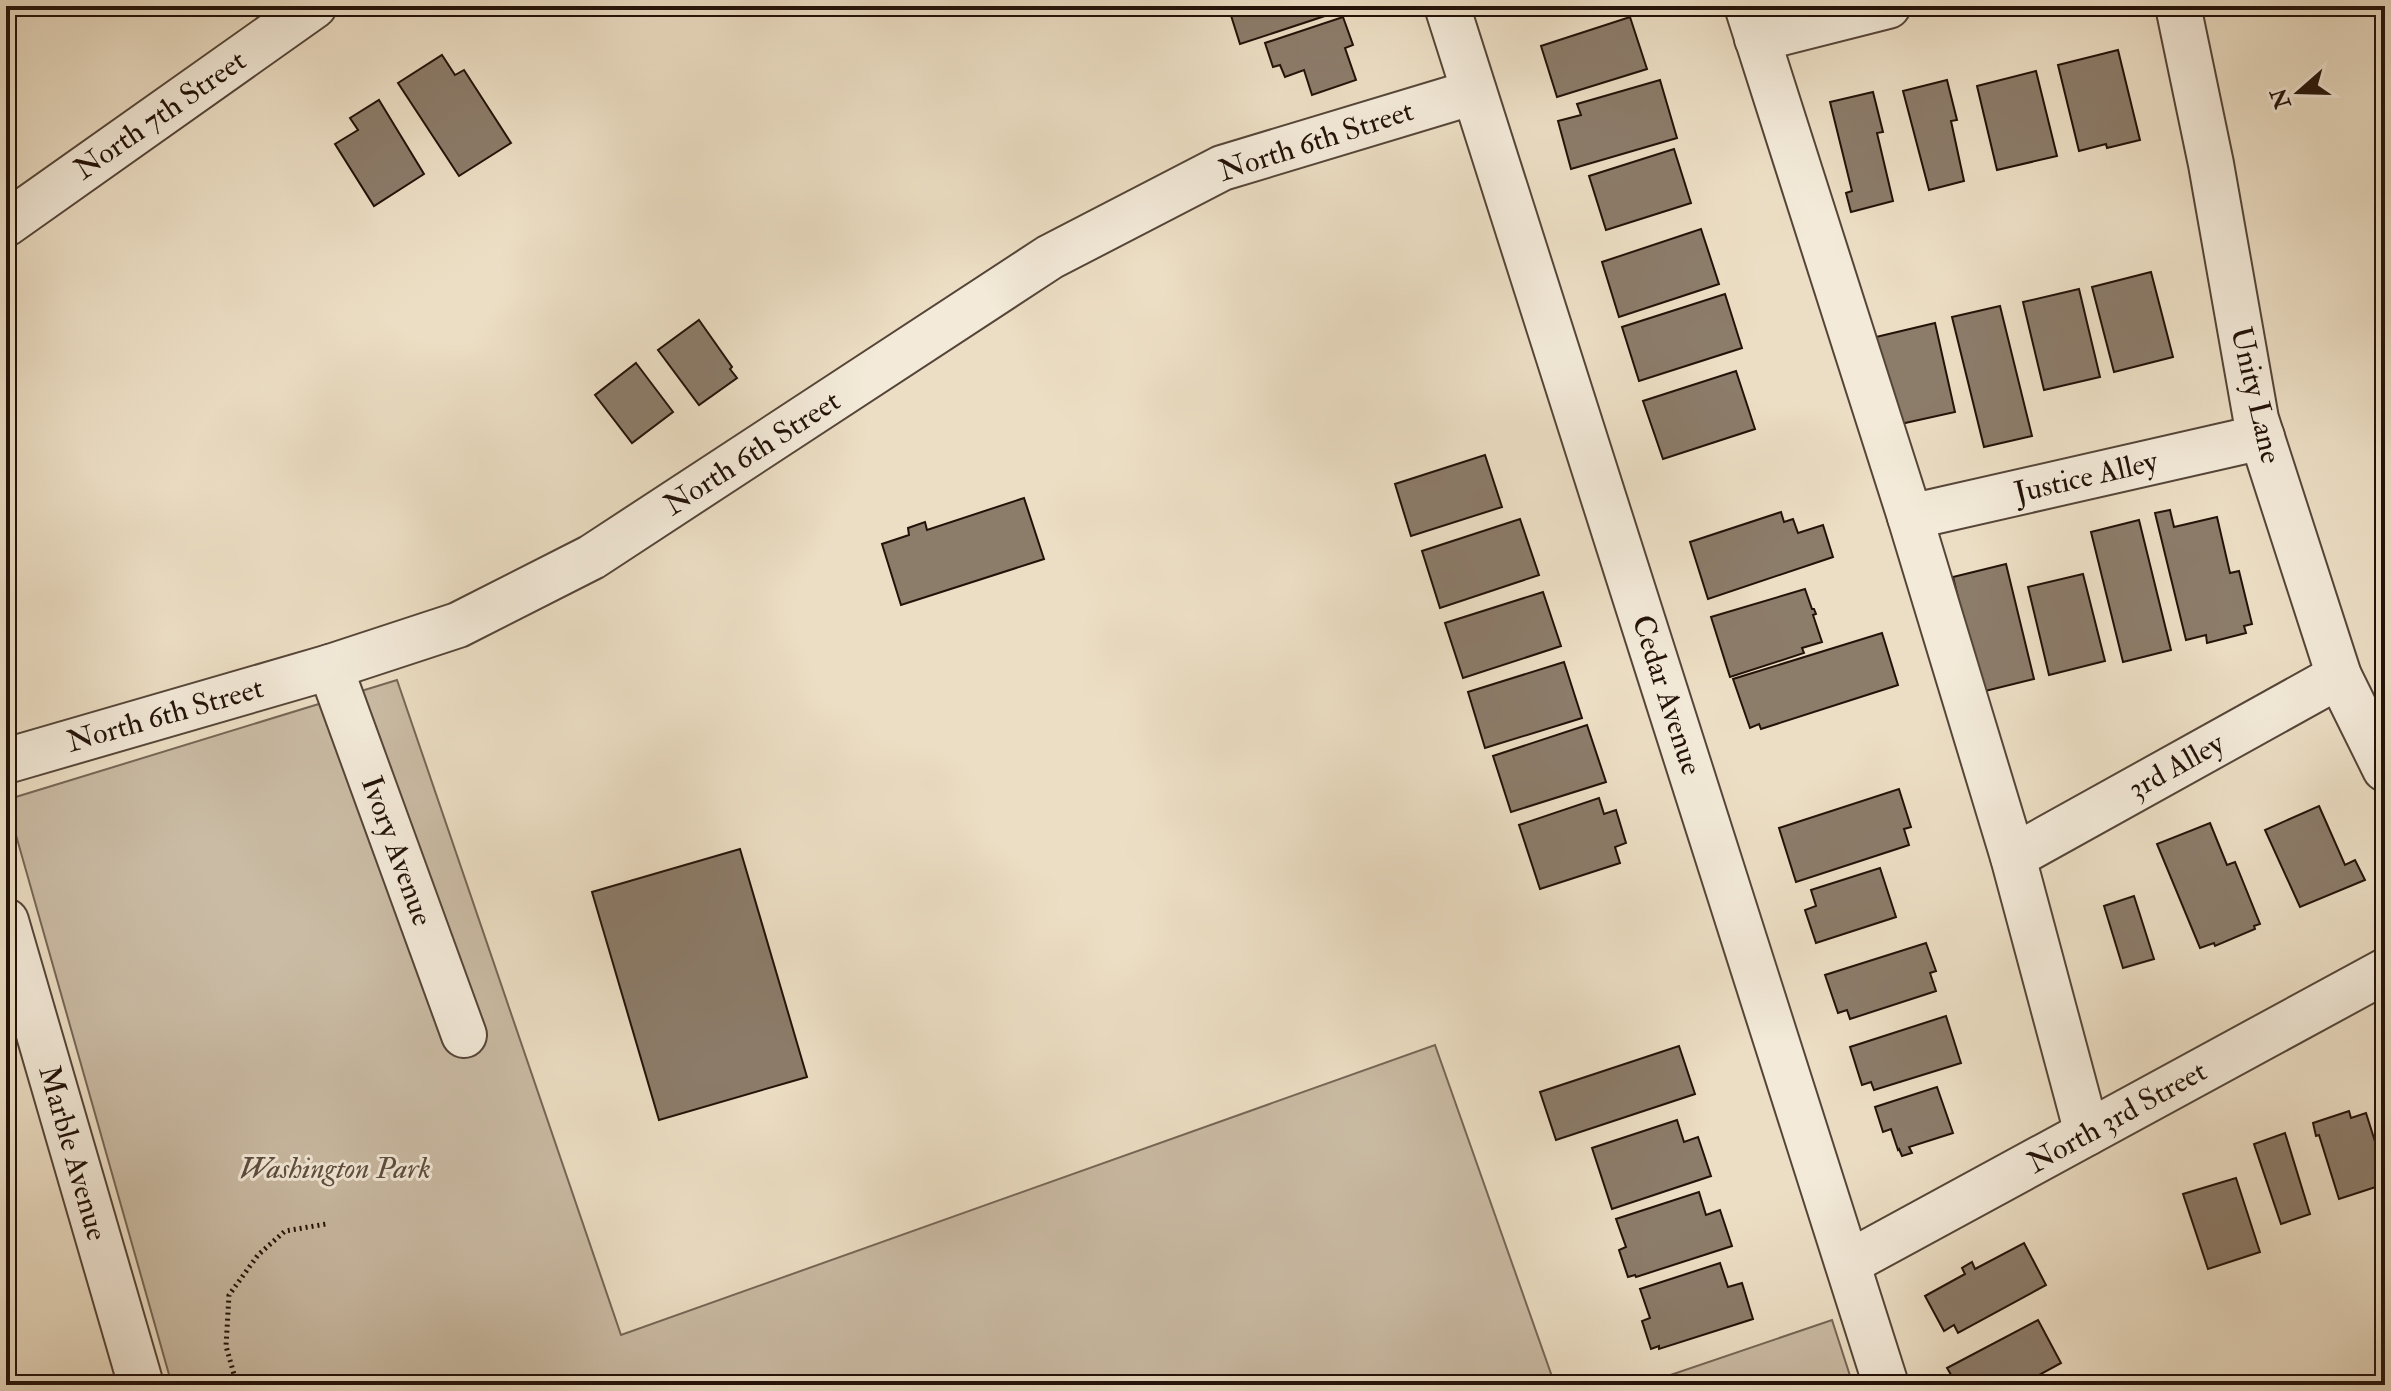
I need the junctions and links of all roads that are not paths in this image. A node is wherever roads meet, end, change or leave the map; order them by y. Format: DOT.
graph roads {
  1 [pos="314,6"];
  2 [pos="1447,6"];
  3 [pos="1888,6"];
  4 [pos="2185,7"];
  5 [pos="1752,23"];
  6 [pos="1474,92"];
  7 [pos="6,224"];
  8 [pos="2262,437"];
  9 [pos="1910,517"];
  10 [pos="330,667"];
  11 [pos="2339,676"];
  12 [pos="6,761"];
  13 [pos="2385,769"];
  14 [pos="2013,857"];
  15 [pos="6,921"];
  16 [pos="2385,971"];
  17 [pos="464,1035"];
  18 [pos="2087,1133"];
  19 [pos="1848,1263"];
  20 [pos="141,1385"];
  21 [pos="1886,1385"];
  1 -- 7 [label="street, North 7th Street"];
  2 -- 6 [label="street, Cedar Avenue"];
  3 -- 5 [label="street"];
  4 -- 8 [label="street, Unity Lane"];
  5 -- 9 [label="street"];
  6 -- 10 [label="street, North 6th Street"];
  6 -- 19 [label="street, Cedar Avenue"];
  8 -- 9 [label="street, Justice Alley"];
  8 -- 11 [label="street, Unity Lane"];
  9 -- 14 [label="street"];
  10 -- 12 [label="street, North 6th Street"];
  10 -- 17 [label="street, Ivory Avenue"];
  11 -- 13 [label="street, Unity Lane"];
  11 -- 14 [label="street, 3rd Alley"];
  14 -- 18 [label="street"];
  15 -- 20 [label="street, Marble Avenue"];
  16 -- 18 [label="street, North 3rd Street"];
  18 -- 19 [label="street, North 3rd Street"];
  19 -- 21 [label="street, Cedar Avenue"];
}
